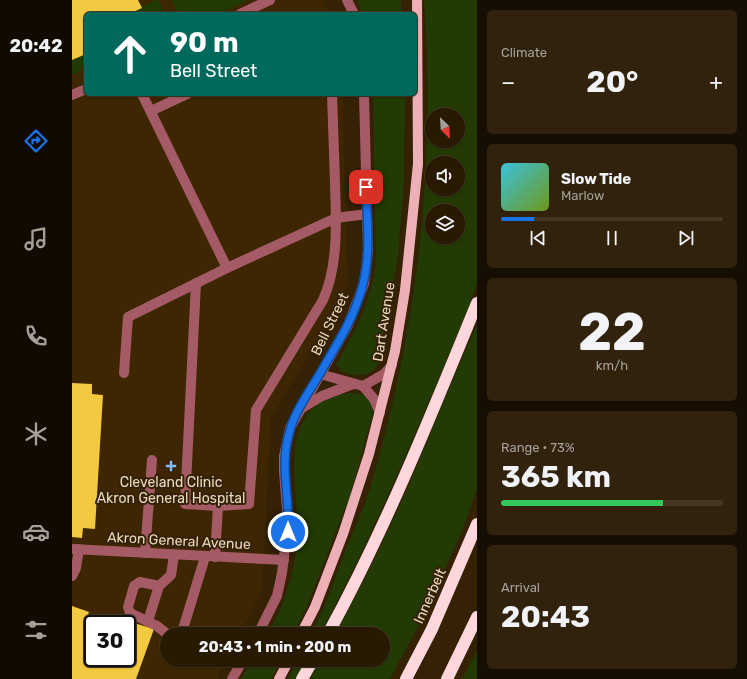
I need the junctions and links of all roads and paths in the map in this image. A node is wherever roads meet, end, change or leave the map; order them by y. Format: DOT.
graph roads {
  1 [pos="270,0"];
  2 [pos="348,0"];
  3 [pos="417,0"];
  4 [pos="244,12"];
  5 [pos="353,12"];
  6 [pos="84,90"];
  7 [pos="72,95"];
  8 [pos="143,96"];
  9 [pos="183,96"];
  10 [pos="332,96"];
  11 [pos="364,96"];
  12 [pos="151,111"];
  13 [pos="367,214"];
  14 [pos="336,218"];
  15 [pos="227,268"];
  16 [pos="196,283"];
  17 [pos="477,303"];
  18 [pos="392,365"];
  19 [pos="124,373"];
  20 [pos="320,374"];
  21 [pos="353,384"];
  22 [pos="363,386"];
  23 [pos="300,410"];
  24 [pos="380,413"];
  25 [pos="152,460"];
  26 [pos="218,506"];
  27 [pos="477,524"];
  28 [pos="76,549"];
  29 [pos="145,554"];
  30 [pos="174,555"];
  31 [pos="210,557"];
  32 [pos="284,560"];
  33 [pos="72,576"];
  34 [pos="159,586"];
  35 [pos="477,617"];
  36 [pos="148,621"];
  37 [pos="184,627"];
  38 [pos="261,627"];
  39 [pos="305,627"];
  40 [pos="332,627"];
  41 [pos="160,629"];
  42 [pos="239,667"];
  43 [pos="285,667"];
  44 [pos="309,667"];
  45 [pos="232,679"];
  46 [pos="279,679"];
  47 [pos="302,679"];
  48 [pos="406,679"];
  49 [pos="447,679"];
  1 -- 4 [label="street"];
  2 -- 5 [label="street"];
  3 -- 18 [label="main road, Dart Avenue"];
  6 -- 7 [label="street"];
  8 -- 12 [label="street"];
  9 -- 12 [label="street"];
  10 -- 14 [label="street"];
  11 -- 13 [label="street, Bell Street"];
  12 -- 15 [label="street"];
  13 -- 14 [label="street"];
  13 -- 20 [label="street, Bell Street"];
  14 -- 15 [label="street"];
  14 -- 26 [label="street"];
  15 -- 16 [label="street"];
  16 -- 19 [label="street"];
  16 -- 26 [label="street"];
  17 -- 40 [label="highway"];
  18 -- 22 [label="street"];
  18 -- 24 [label="main road, Dart Avenue"];
  20 -- 21 [label="street"];
  20 -- 23 [label="street, Bell Street"];
  21 -- 22 [label="street"];
  21 -- 23 [label="street"];
  22 -- 24 [label="street"];
  23 -- 32 [label="street, Bell Street"];
  24 -- 39 [label="main road, Dart Avenue"];
  25 -- 29 [label="street"];
  26 -- 31 [label="street"];
  27 -- 48 [label="highway, Innerbelt"];
  28 -- 29 [label="street, Akron General Avenue"];
  28 -- 33 [label="street"];
  29 -- 30 [label="street, Akron General Avenue"];
  30 -- 31 [label="street, Akron General Avenue"];
  30 -- 34 [label="street"];
  31 -- 32 [label="street, Akron General Avenue"];
  31 -- 37 [label="street"];
  32 -- 38 [label="street, Bell Street"];
  34 -- 36 [label="street"];
  34 -- 36 [label="street"];
  35 -- 49 [label="highway"];
  36 -- 41 [label="street"];
  42 -- 45 [label="street"];
  43 -- 46 [label="main road"];
  44 -- 47 [label="highway"];
}
